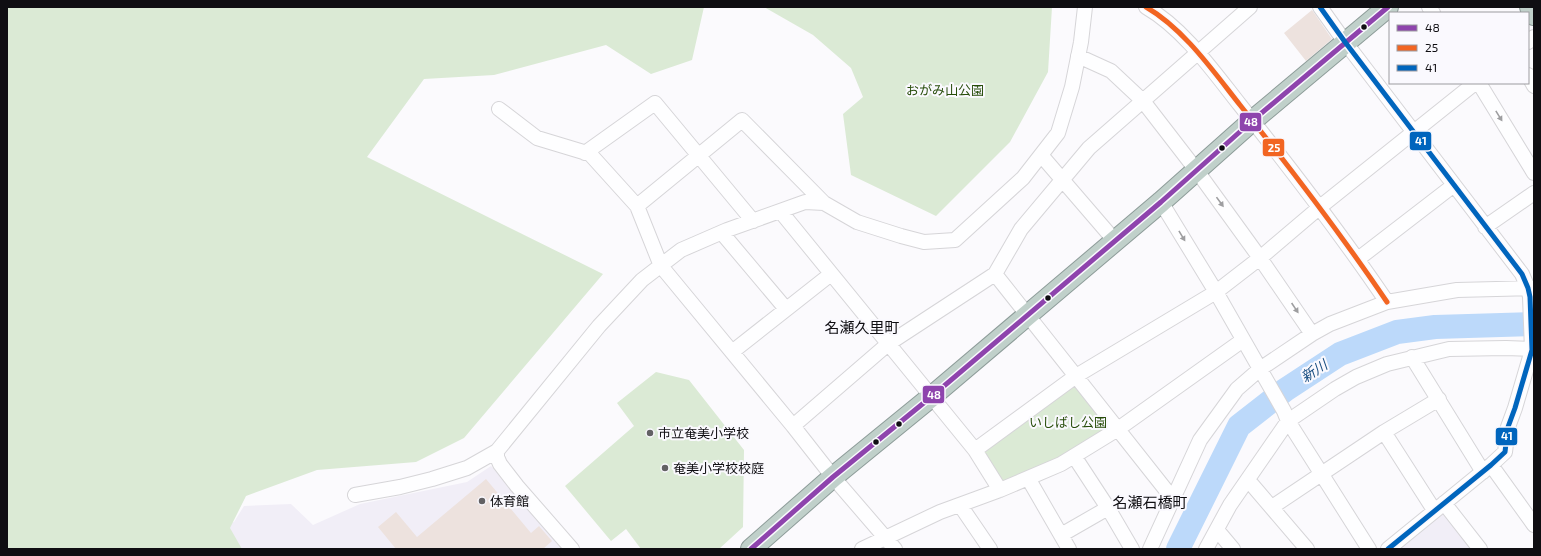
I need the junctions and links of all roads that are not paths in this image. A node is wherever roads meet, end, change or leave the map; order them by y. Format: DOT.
graph roads {
  1 [pos="1085,7"];
  2 [pos="1146,7"];
  3 [pos="1250,7"];
  4 [pos="1320,7"];
  5 [pos="1388,7"];
  6 [pos="1530,7"];
  7 [pos="1164,11"];
  8 [pos="1534,15"];
  9 [pos="1345,42"];
  10 [pos="1198,53"];
  11 [pos="1078,56"];
  12 [pos="1529,77"];
  13 [pos="1474,84"];
  14 [pos="1479,84"];
  15 [pos="1534,86"];
  16 [pos="1143,101"];
  17 [pos="498,109"];
  18 [pos="1252,121"];
  19 [pos="1413,131"];
  20 [pos="585,153"];
  21 [pos="1041,155"];
  22 [pos="698,156"];
  23 [pos="1197,171"];
  24 [pos="1534,173"];
  25 [pos="1062,180"];
  26 [pos="1454,185"];
  27 [pos="1534,193"];
  28 [pos="1161,202"];
  29 [pos="824,203"];
  30 [pos="637,206"];
  31 [pos="1320,207"];
  32 [pos="781,212"];
  33 [pos="753,221"];
  34 [pos="1486,227"];
  35 [pos="722,233"];
  36 [pos="1115,241"];
  37 [pos="1260,258"];
  38 [pos="1358,259"];
  39 [pos="661,266"];
  40 [pos="831,274"];
  41 [pos="995,274"];
  42 [pos="1531,291"];
  43 [pos="1216,292"];
  44 [pos="1387,302"];
  45 [pos="786,309"];
  46 [pos="1027,315"];
  47 [pos="1312,334"];
  48 [pos="1243,340"];
  49 [pos="888,344"];
  50 [pos="1533,347"];
  51 [pos="732,352"];
  52 [pos="1412,357"];
  53 [pos="1263,373"];
  54 [pos="1076,376"];
  55 [pos="931,396"];
  56 [pos="1438,399"];
  57 [pos="1286,416"];
  58 [pos="793,426"];
  59 [pos="1118,429"];
  60 [pos="1384,432"];
  61 [pos="975,450"];
  62 [pos="497,451"];
  63 [pos="1074,456"];
  64 [pos="1487,468"];
  65 [pos="1321,473"];
  66 [pos="833,477"];
  67 [pos="1028,478"];
  68 [pos="1248,480"];
  69 [pos="1000,490"];
  70 [pos="354,495"];
  71 [pos="1173,499"];
  72 [pos="960,505"];
  73 [pos="1272,507"];
  74 [pos="1439,507"];
  75 [pos="1108,508"];
  76 [pos="1534,525"];
  77 [pos="1217,530"];
  78 [pos="1061,535"];
  79 [pos="885,537"];
  80 [pos="572,549"];
  81 [pos="751,549"];
  82 [pos="862,549"];
  83 [pos="895,549"];
  84 [pos="990,549"];
  85 [pos="1069,549"];
  86 [pos="1132,549"];
  87 [pos="1150,549"];
  88 [pos="1206,549"];
  89 [pos="1233,549"];
  90 [pos="1307,549"];
  91 [pos="1369,549"];
  92 [pos="1388,549"];
  93 [pos="1480,549"];
  1 -- 11 [label="street"];
  2 -- 7 [label="street"];
  3 -- 10 [label="street"];
  4 -- 9 [label="street"];
  5 -- 9 [label="highway"];
  6 -- 8 [label="highway"];
  7 -- 10 [label="street"];
  9 -- 18 [label="highway"];
  9 -- 19 [label="street"];
  10 -- 16 [label="street"];
  10 -- 18 [label="street"];
  11 -- 16 [label="street"];
  11 -- 21 [label="street"];
  12 -- 15 [label="street"];
  13 -- 19 [label="street"];
  14 -- 24 [label="street, one-way"];
  16 -- 23 [label="street"];
  16 -- 25 [label="street"];
  17 -- 20 [label="street"];
  18 -- 23 [label="highway"];
  18 -- 31 [label="street"];
  19 -- 26 [label="street"];
  19 -- 31 [label="street"];
  20 -- 22 [label="street"];
  20 -- 30 [label="street"];
  21 -- 25 [label="street"];
  21 -- 29 [label="street"];
  22 -- 29 [label="street"];
  22 -- 30 [label="street"];
  22 -- 33 [label="street"];
  23 -- 28 [label="highway"];
  23 -- 37 [label="street, one-way"];
  25 -- 36 [label="street"];
  25 -- 41 [label="street"];
  26 -- 34 [label="street"];
  26 -- 38 [label="street"];
  27 -- 34 [label="street"];
  28 -- 36 [label="highway"];
  28 -- 43 [label="street, one-way"];
  29 -- 32 [label="street"];
  30 -- 39 [label="street"];
  31 -- 37 [label="street"];
  31 -- 38 [label="street"];
  32 -- 33 [label="street"];
  32 -- 40 [label="street"];
  33 -- 35 [label="street"];
  34 -- 42 [label="street"];
  35 -- 39 [label="street"];
  35 -- 45 [label="street"];
  36 -- 46 [label="highway"];
  37 -- 43 [label="street"];
  37 -- 47 [label="street, one-way"];
  38 -- 44 [label="street"];
  39 -- 51 [label="street"];
  39 -- 62 [label="street"];
  40 -- 45 [label="street"];
  40 -- 49 [label="street"];
  41 -- 46 [label="street"];
  41 -- 49 [label="street"];
  42 -- 44 [label="street"];
  42 -- 50 [label="street"];
  43 -- 48 [label="street"];
  43 -- 54 [label="street"];
  44 -- 47 [label="street"];
  45 -- 51 [label="street"];
  46 -- 54 [label="street"];
  46 -- 55 [label="highway"];
  47 -- 53 [label="street"];
  48 -- 53 [label="street"];
  48 -- 59 [label="street"];
  49 -- 55 [label="street"];
  49 -- 58 [label="street"];
  50 -- 52 [label="street"];
  50 -- 64 [label="street"];
  51 -- 58 [label="street"];
  52 -- 56 [label="street"];
  52 -- 57 [label="street"];
  53 -- 57 [label="street"];
  53 -- 71 [label="street"];
  54 -- 59 [label="street"];
  54 -- 61 [label="street"];
  55 -- 61 [label="street"];
  55 -- 66 [label="highway"];
  56 -- 60 [label="street"];
  56 -- 64 [label="street"];
  57 -- 65 [label="street"];
  57 -- 68 [label="street"];
  58 -- 66 [label="street"];
  59 -- 63 [label="street"];
  59 -- 71 [label="street"];
  60 -- 65 [label="street"];
  60 -- 74 [label="street"];
  61 -- 69 [label="street"];
  62 -- 70 [label="street"];
  62 -- 80 [label="street"];
  63 -- 67 [label="street"];
  63 -- 75 [label="street"];
  64 -- 74 [label="street"];
  64 -- 76 [label="street"];
  65 -- 73 [label="street"];
  65 -- 91 [label="street"];
  66 -- 79 [label="street"];
  66 -- 81 [label="highway"];
  67 -- 69 [label="street"];
  67 -- 78 [label="street"];
  68 -- 73 [label="street"];
  68 -- 77 [label="street"];
  69 -- 72 [label="street"];
  71 -- 87 [label="street"];
  72 -- 79 [label="street"];
  72 -- 84 [label="street"];
  73 -- 90 [label="street"];
  74 -- 92 [label="street"];
  74 -- 93 [label="street"];
  75 -- 78 [label="street"];
  75 -- 86 [label="street"];
  77 -- 88 [label="street"];
  77 -- 89 [label="street"];
  78 -- 85 [label="street"];
  79 -- 82 [label="street"];
  79 -- 83 [label="street"];
}
